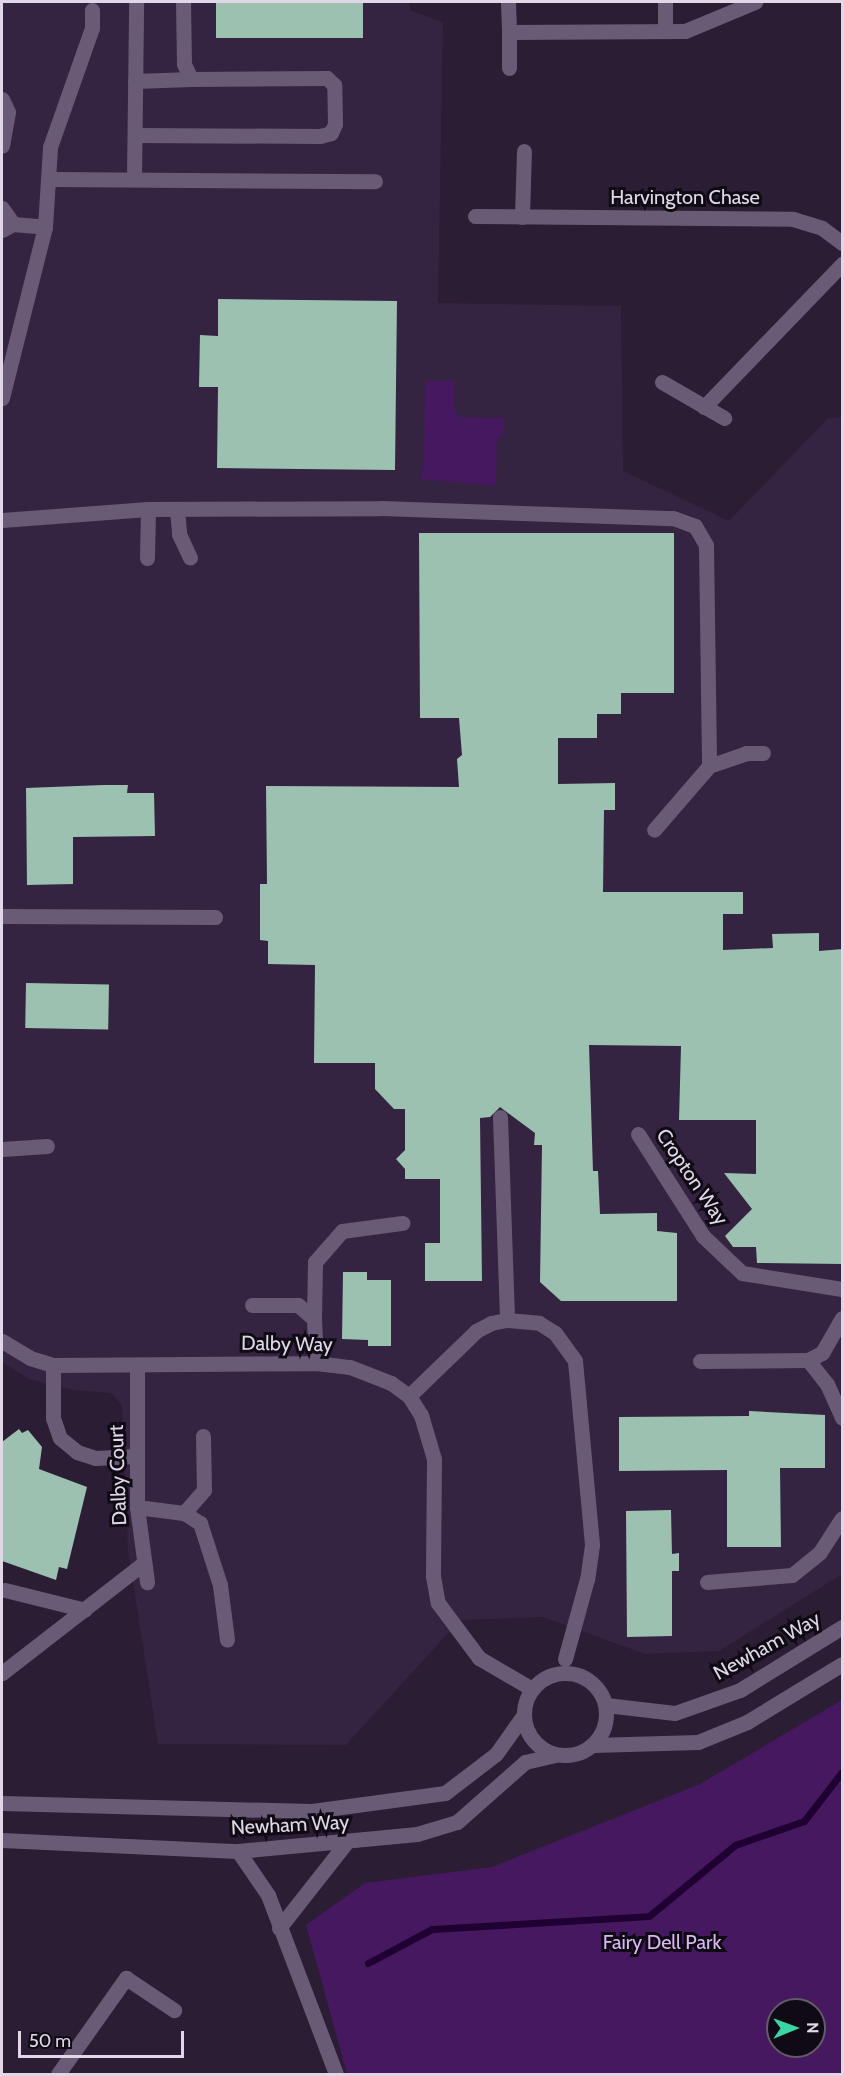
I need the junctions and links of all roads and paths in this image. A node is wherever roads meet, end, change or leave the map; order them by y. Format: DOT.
graph roads {
  1 [pos="136,2"];
  2 [pos="183,2"];
  3 [pos="508,2"];
  4 [pos="665,2"];
  5 [pos="755,2"];
  6 [pos="92,10"];
  7 [pos="665,31"];
  8 [pos="509,32"];
  9 [pos="509,68"];
  10 [pos="191,79"];
  11 [pos="135,81"];
  12 [pos="2,99"];
  13 [pos="135,135"];
  14 [pos="2,145"];
  15 [pos="524,151"];
  16 [pos="134,178"];
  17 [pos="51,179"];
  18 [pos="375,181"];
  19 [pos="2,208"];
  20 [pos="475,216"];
  21 [pos="522,217"];
  22 [pos="45,226"];
  23 [pos="5,228"];
  24 [pos="843,243"];
  25 [pos="843,264"];
  26 [pos="662,382"];
  27 [pos="3,387"];
  28 [pos="704,407"];
  29 [pos="724,418"];
  30 [pos="148,508"];
  31 [pos="177,509"];
  32 [pos="2,520"];
  33 [pos="147,558"];
  34 [pos="190,558"];
  35 [pos="763,753"];
  36 [pos="709,766"];
  37 [pos="654,830"];
  38 [pos="2,916"];
  39 [pos="215,917"];
  40 [pos="500,1117"];
  41 [pos="638,1134"];
  42 [pos="47,1146"];
  43 [pos="2,1149"];
  44 [pos="402,1224"];
  45 [pos="843,1289"];
  46 [pos="252,1305"];
  47 [pos="843,1318"];
  48 [pos="314,1319"];
  49 [pos="507,1320"];
  50 [pos="2,1342"];
  51 [pos="700,1360"];
  52 [pos="808,1360"];
  53 [pos="316,1363"];
  54 [pos="53,1365"];
  55 [pos="137,1366"];
  56 [pos="409,1396"];
  57 [pos="843,1418"];
  58 [pos="203,1436"];
  59 [pos="137,1456"];
  60 [pos="137,1507"];
  61 [pos="184,1513"];
  62 [pos="843,1518"];
  63 [pos="144,1563"];
  64 [pos="147,1582"];
  65 [pos="707,1582"];
  66 [pos="5,1590"];
  67 [pos="85,1610"];
  68 [pos="843,1627"];
  69 [pos="227,1640"];
  70 [pos="565,1659"];
  71 [pos="843,1664"];
  72 [pos="2,1673"];
  73 [pos="532,1689"];
  74 [pos="606,1705"];
  75 [pos="523,1716"];
  76 [pos="593,1745"];
  77 [pos="555,1755"];
  78 [pos="2,1803"];
  79 [pos="2,1840"];
  80 [pos="345,1844"];
  81 [pos="238,1851"];
  82 [pos="279,1928"];
  83 [pos="174,2010"];
  84 [pos="58,2074"];
  85 [pos="336,2074"];
  1 -- 11 [label="street"];
  2 -- 10 [label="street"];
  3 -- 8 [label="street"];
  4 -- 7 [label="street"];
  5 -- 7 [label="street"];
  6 -- 17 [label="street"];
  7 -- 8 [label="street"];
  8 -- 9 [label="street"];
  10 -- 11 [label="street"];
  10 -- 13 [label="street"];
  11 -- 13 [label="street"];
  12 -- 14 [label="street"];
  13 -- 16 [label="street"];
  15 -- 21 [label="street"];
  16 -- 17 [label="street"];
  16 -- 18 [label="street"];
  17 -- 22 [label="street"];
  19 -- 23 [label="street"];
  20 -- 21 [label="street, Harvington Chase"];
  21 -- 24 [label="street, Harvington Chase"];
  22 -- 23 [label="street"];
  22 -- 27 [label="street"];
  25 -- 28 [label="street"];
  26 -- 28 [label="street"];
  28 -- 29 [label="street"];
  30 -- 31 [label="street"];
  30 -- 32 [label="street"];
  30 -- 33 [label="street"];
  31 -- 34 [label="street"];
  31 -- 36 [label="street"];
  35 -- 36 [label="street"];
  36 -- 37 [label="street"];
  38 -- 39 [label="street"];
  40 -- 49 [label="street"];
  41 -- 45 [label="street, Cropton Way"];
  42 -- 43 [label="street"];
  44 -- 48 [label="street"];
  46 -- 48 [label="street"];
  47 -- 52 [label="street"];
  48 -- 53 [label="street"];
  49 -- 56 [label="street"];
  49 -- 70 [label="street"];
  50 -- 54 [label="street, Dalby Way"];
  51 -- 52 [label="street"];
  52 -- 57 [label="street"];
  53 -- 55 [label="street, Dalby Way"];
  53 -- 56 [label="street, Dalby Way"];
  54 -- 55 [label="street, Dalby Way"];
  54 -- 59 [label="street"];
  55 -- 59 [label="street, Dalby Court"];
  56 -- 73 [label="street, Dalby Way"];
  58 -- 61 [label="street"];
  59 -- 60 [label="street, Dalby Court"];
  60 -- 61 [label="street"];
  60 -- 63 [label="street, Dalby Court"];
  61 -- 69 [label="street"];
  62 -- 65 [label="street"];
  63 -- 64 [label="street, Dalby Court"];
  63 -- 67 [label="street"];
  66 -- 67 [label="street"];
  67 -- 72 [label="street"];
  68 -- 74 [label="street, Newham Way"];
  71 -- 76 [label="street, Newham Way"];
  73 -- 74 [label="street"];
  73 -- 75 [label="street, Newham Way"];
  74 -- 76 [label="street"];
  75 -- 77 [label="street"];
  75 -- 78 [label="street, Newham Way"];
  76 -- 77 [label="street, Newham Way"];
  77 -- 80 [label="street, Newham Way"];
  79 -- 81 [label="street, Newham Way"];
  80 -- 81 [label="street, Newham Way"];
  80 -- 82 [label="street"];
  81 -- 82 [label="street"];
  82 -- 85 [label="street"];
  83 -- 84 [label="street"];
}
